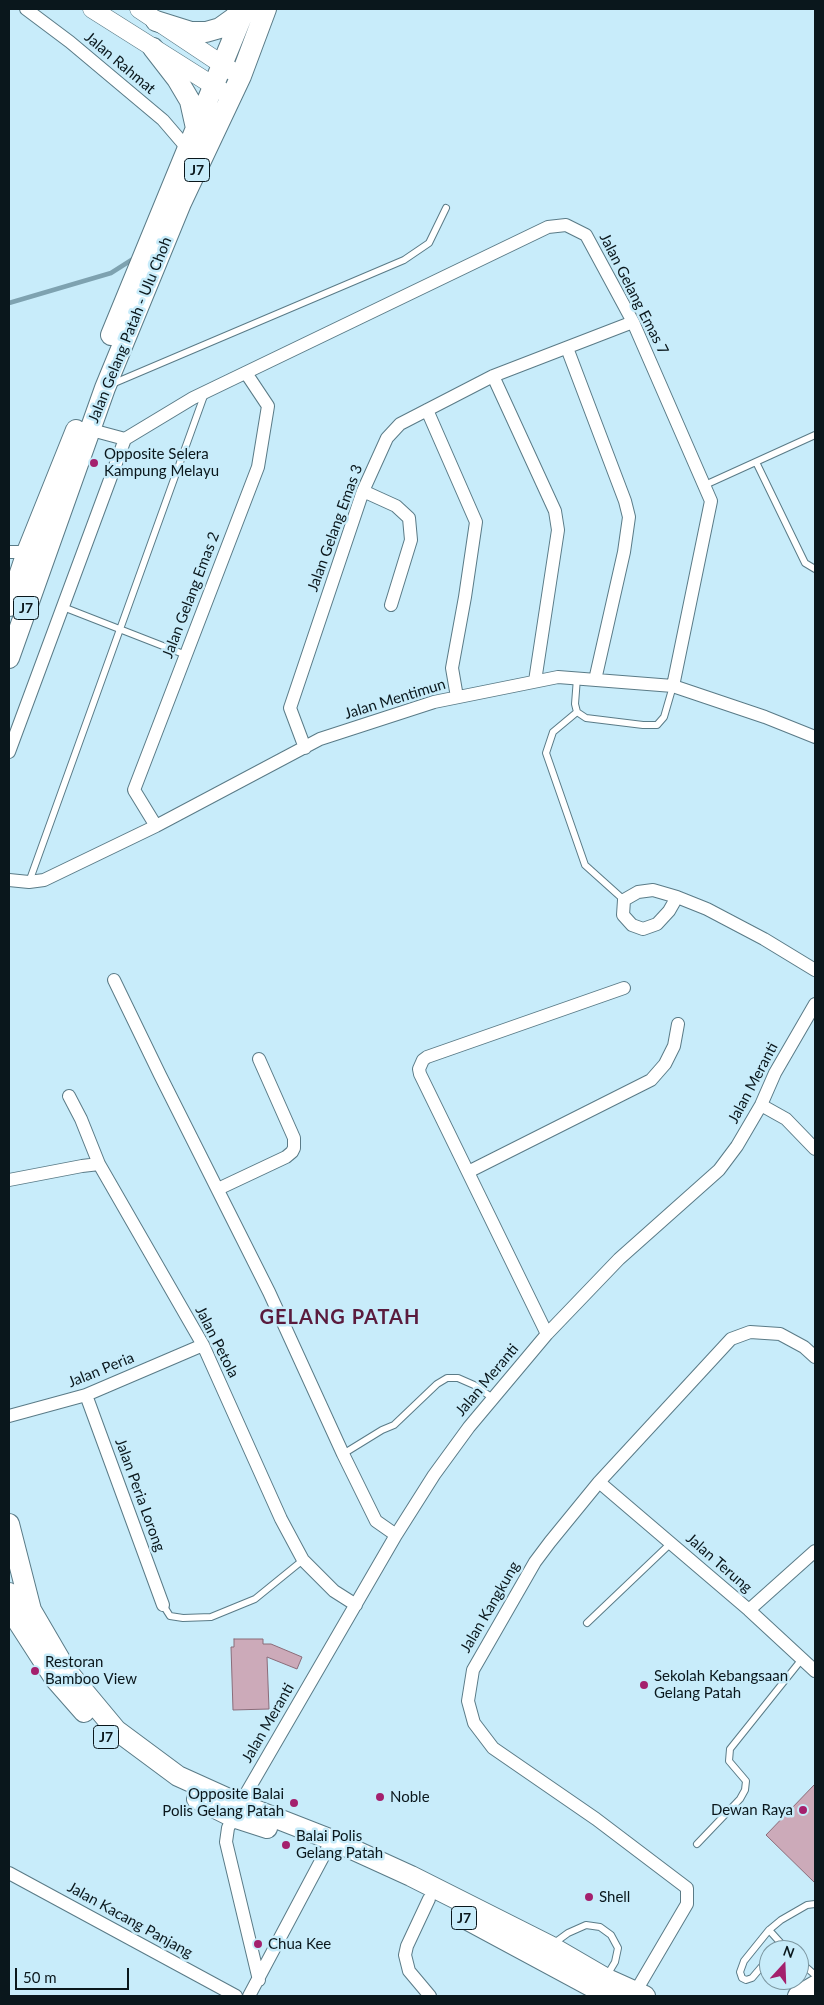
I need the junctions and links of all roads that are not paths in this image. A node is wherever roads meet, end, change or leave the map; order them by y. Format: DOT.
graph roads {
  1 [pos="26,9"];
  2 [pos="92,9"];
  3 [pos="139,9"];
  4 [pos="243,9"];
  5 [pos="266,9"];
  6 [pos="156,21"];
  7 [pos="153,48"];
  8 [pos="222,65"];
  9 [pos="241,76"];
  10 [pos="214,87"];
  11 [pos="232,97"];
  12 [pos="196,128"];
  13 [pos="187,148"];
  14 [pos="446,208"];
  15 [pos="633,322"];
  16 [pos="567,348"];
  17 [pos="246,373"];
  18 [pos="493,376"];
  19 [pos="102,387"];
  20 [pos="206,392"];
  21 [pos="427,410"];
  22 [pos="84,428"];
  23 [pos="815,435"];
  24 [pos="125,439"];
  25 [pos="756,462"];
  26 [pos="704,486"];
  27 [pos="362,491"];
  28 [pos="27,554"];
  29 [pos="815,569"];
  30 [pos="391,604"];
  31 [pos="9,606"];
  32 [pos="63,607"];
  33 [pos="120,629"];
  34 [pos="186,655"];
  35 [pos="9,658"];
  36 [pos="577,678"];
  37 [pos="595,680"];
  38 [pos="535,682"];
  39 [pos="673,686"];
  40 [pos="456,697"];
  41 [pos="577,712"];
  42 [pos="815,737"];
  43 [pos="305,748"];
  44 [pos="9,752"];
  45 [pos="156,826"];
  46 [pos="9,880"];
  47 [pos="29,882"];
  48 [pos="677,897"];
  49 [pos="624,900"];
  50 [pos="815,970"];
  51 [pos="114,980"];
  52 [pos="624,988"];
  53 [pos="815,1004"];
  54 [pos="678,1024"];
  55 [pos="259,1059"];
  56 [pos="69,1096"];
  57 [pos="761,1105"];
  58 [pos="815,1149"];
  59 [pos="99,1164"];
  60 [pos="468,1172"];
  61 [pos="9,1180"];
  62 [pos="218,1189"];
  63 [pos="547,1334"];
  64 [pos="202,1345"];
  65 [pos="815,1357"];
  66 [pos="86,1395"];
  67 [pos="494,1399"];
  68 [pos="9,1416"];
  69 [pos="343,1454"];
  70 [pos="599,1482"];
  71 [pos="9,1524"];
  72 [pos="396,1535"];
  73 [pos="671,1543"];
  74 [pos="815,1550"];
  75 [pos="303,1560"];
  76 [pos="9,1592"];
  77 [pos="356,1605"];
  78 [pos="163,1606"];
  79 [pos="749,1610"];
  80 [pos="18,1615"];
  81 [pos="587,1624"];
  82 [pos="802,1659"];
  83 [pos="815,1671"];
  84 [pos="237,1810"];
  85 [pos="697,1844"];
  86 [pos="329,1845"];
  87 [pos="9,1873"];
  88 [pos="429,1899"];
  89 [pos="815,1904"];
  90 [pos="769,1930"];
  91 [pos="761,1940"];
  92 [pos="778,1940"];
  93 [pos="759,1942"];
  94 [pos="544,1952"];
  95 [pos="759,1970"];
  96 [pos="259,1980"];
  97 [pos="815,1987"];
  98 [pos="602,1990"];
  99 [pos="638,1995"];
  100 [pos="236,1996"];
  101 [pos="249,1996"];
  102 [pos="430,1996"];
  103 [pos="798,1996"];
  104 [pos="807,1996"];
  105 [pos="814,1996"];
  1 -- 13 [label="street, Jalan Rahmat"];
  2 -- 7 [label="main road"];
  3 -- 6 [label="main road"];
  4 -- 6 [label="main road"];
  4 -- 8 [label="main road, Jalan Gelang Patah - Ulu Choh / J7"];
  5 -- 9 [label="main road, Jalan Gelang Patah - Ulu Choh / J7"];
  6 -- 8 [label="main road"];
  7 -- 10 [label="main road"];
  7 -- 12 [label="main road"];
  8 -- 9 [label="main road"];
  8 -- 10 [label="main road, Jalan Gelang Patah - Ulu Choh / J7"];
  9 -- 11 [label="main road, Jalan Gelang Patah - Ulu Choh / J7"];
  10 -- 11 [label="main road"];
  10 -- 12 [label="main road, Jalan Gelang Patah - Ulu Choh / J7"];
  11 -- 19 [label="main road, Jalan Gelang Patah - Ulu Choh / J7"];
  12 -- 13 [label="main road, Jalan Gelang Patah - Ulu Choh / J7"];
  13 -- 22 [label="main road, Jalan Gelang Patah - Ulu Choh / J7"];
  14 -- 19 [label="lane"];
  15 -- 16 [label="street, Jalan Gelang Emas 3"];
  15 -- 17 [label="street, Jalan Gelang Emas 7"];
  15 -- 26 [label="street, Jalan Gelang Emas 7"];
  16 -- 18 [label="street, Jalan Gelang Emas 3"];
  16 -- 37 [label="street"];
  17 -- 20 [label="street, Jalan Gelang Emas 7"];
  17 -- 34 [label="street, Jalan Gelang Emas 2"];
  18 -- 21 [label="street, Jalan Gelang Emas 3"];
  18 -- 38 [label="street"];
  19 -- 22 [label="main road, Jalan Gelang Patah - Ulu Choh / J7"];
  20 -- 24 [label="street, Jalan Gelang Emas 7"];
  20 -- 33 [label="lane"];
  21 -- 27 [label="street, Jalan Gelang Emas 3"];
  21 -- 40 [label="street"];
  22 -- 24 [label="street"];
  22 -- 28 [label="main road, Jalan Gelang Patah - Ulu Choh / J7"];
  23 -- 25 [label="lane"];
  24 -- 32 [label="street"];
  25 -- 26 [label="lane"];
  25 -- 29 [label="lane"];
  26 -- 39 [label="street, Jalan Gelang Emas 7"];
  27 -- 30 [label="street"];
  27 -- 43 [label="street, Jalan Gelang Emas 3"];
  28 -- 31 [label="main road, Jalan Gelang Patah - Ulu Choh / J7"];
  28 -- 35 [label="main road, Jalan Gelang Patah - Ulu Choh / J7"];
  32 -- 33 [label="lane"];
  32 -- 44 [label="street"];
  33 -- 34 [label="lane"];
  33 -- 47 [label="lane"];
  34 -- 45 [label="street, Jalan Gelang Emas 2"];
  36 -- 37 [label="street, Jalan Mentimun"];
  36 -- 38 [label="street, Jalan Mentimun"];
  36 -- 41 [label="lane"];
  37 -- 39 [label="street, Jalan Mentimun"];
  38 -- 40 [label="street, Jalan Mentimun"];
  39 -- 41 [label="lane"];
  39 -- 42 [label="street, Jalan Mentimun"];
  40 -- 43 [label="street, Jalan Mentimun"];
  41 -- 49 [label="lane"];
  43 -- 45 [label="street, Jalan Mentimun"];
  45 -- 47 [label="street, Jalan Mentimun"];
  46 -- 47 [label="street, Jalan Mentimun"];
  48 -- 49 [label="street"];
  48 -- 49 [label="street"];
  48 -- 50 [label="street"];
  51 -- 62 [label="street"];
  52 -- 60 [label="street"];
  53 -- 57 [label="street, Jalan Meranti"];
  54 -- 60 [label="street"];
  55 -- 62 [label="street"];
  56 -- 59 [label="street, Jalan Petola"];
  57 -- 58 [label="street"];
  57 -- 63 [label="street, Jalan Meranti"];
  59 -- 61 [label="street"];
  59 -- 64 [label="street, Jalan Petola"];
  60 -- 63 [label="street"];
  62 -- 69 [label="street"];
  63 -- 67 [label="street, Jalan Meranti"];
  64 -- 66 [label="street, Jalan Peria"];
  64 -- 75 [label="street, Jalan Petola"];
  65 -- 70 [label="street, Jalan Kangkung"];
  66 -- 68 [label="street, Jalan Peria"];
  66 -- 78 [label="street, Jalan Peria Lorong"];
  67 -- 69 [label="lane"];
  67 -- 72 [label="street, Jalan Meranti"];
  69 -- 72 [label="street"];
  70 -- 73 [label="street, Jalan Terung"];
  70 -- 99 [label="street, Jalan Kangkung"];
  71 -- 80 [label="main road, J7"];
  72 -- 77 [label="street, Jalan Meranti"];
  73 -- 79 [label="street, Jalan Terung"];
  73 -- 81 [label="lane"];
  74 -- 79 [label="street"];
  75 -- 77 [label="street, Jalan Petola"];
  75 -- 78 [label="lane"];
  76 -- 80 [label="main road, J7"];
  77 -- 84 [label="street, Jalan Meranti"];
  79 -- 82 [label="street, Jalan Terung"];
  80 -- 84 [label="main road, J7"];
  82 -- 83 [label="street, Jalan Terung"];
  82 -- 85 [label="lane"];
  84 -- 86 [label="main road, J7"];
  84 -- 96 [label="street, Jalan Meranti"];
  86 -- 88 [label="main road, J7"];
  86 -- 94 [label="main road, J7"];
  86 -- 96 [label="street"];
  87 -- 100 [label="street, Jalan Kacang Panjang"];
  88 -- 94 [label="main road, J7"];
  88 -- 102 [label="street"];
  89 -- 90 [label="lane"];
  90 -- 91 [label="lane"];
  90 -- 92 [label="lane"];
  93 -- 95 [label="lane"];
  94 -- 98 [label="main road, J7"];
  94 -- 98 [label="lane"];
  96 -- 101 [label="street"];
  97 -- 103 [label="main road"];
  97 -- 104 [label="main road"];
  97 -- 105 [label="main road"];
  98 -- 99 [label="main road, J7"];
}
